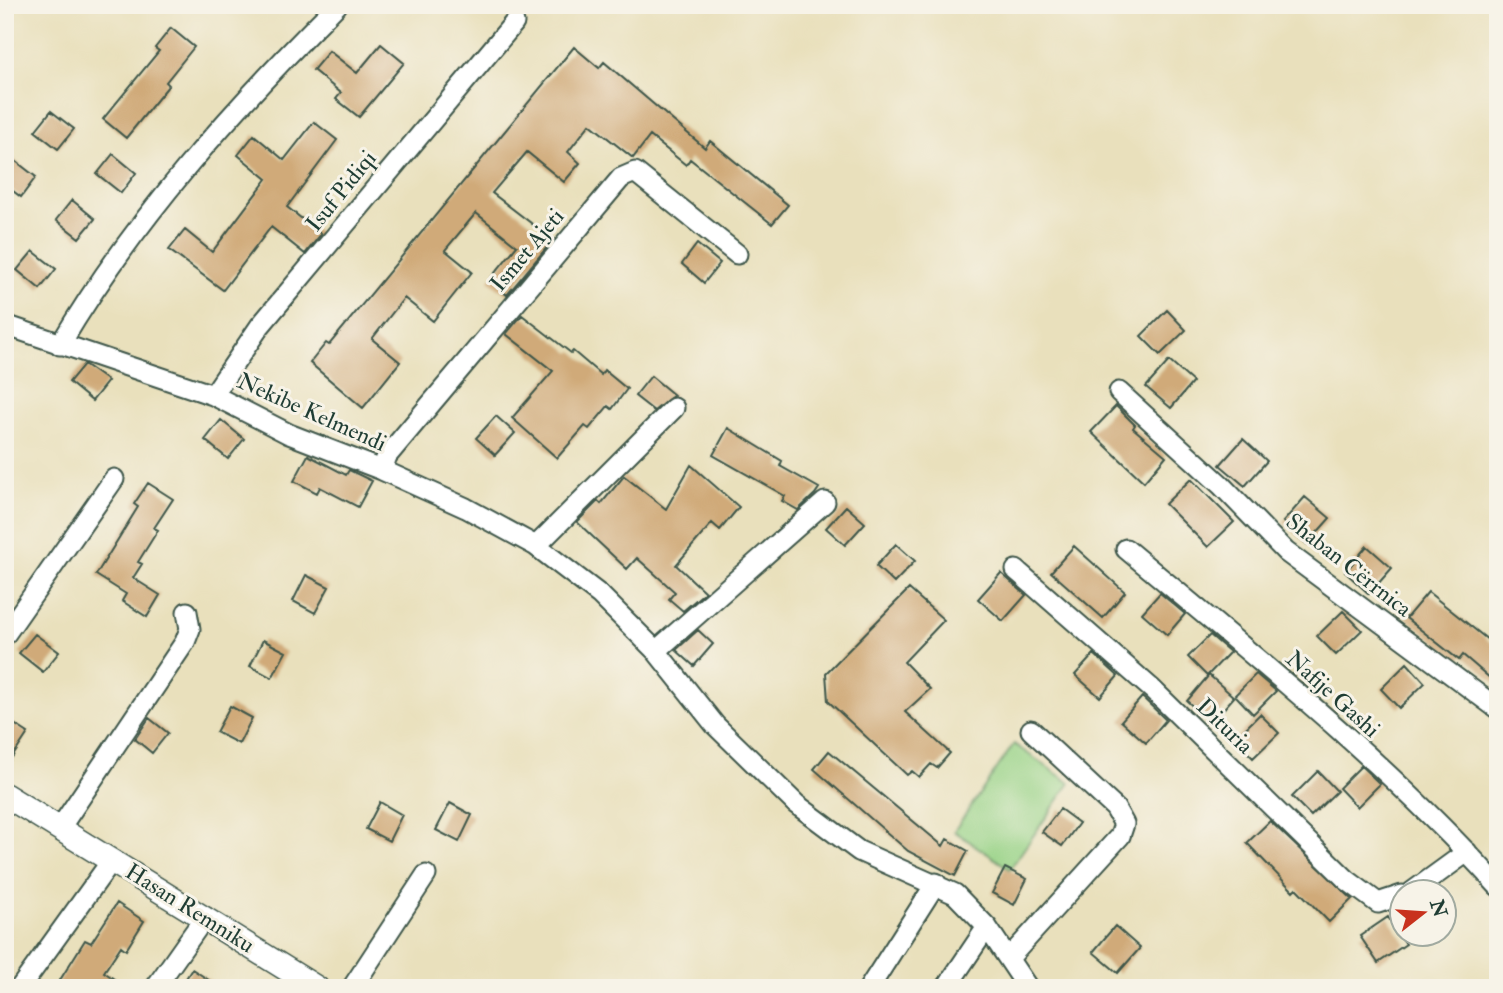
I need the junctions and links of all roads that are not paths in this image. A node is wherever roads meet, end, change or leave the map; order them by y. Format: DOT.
graph roads {
  1 [pos="337,5"];
  2 [pos="514,23"];
  3 [pos="737,254"];
  4 [pos="5,325"];
  5 [pos="60,345"];
  6 [pos="1119,392"];
  7 [pos="213,395"];
  8 [pos="674,408"];
  9 [pos="382,470"];
  10 [pos="114,480"];
  11 [pos="825,502"];
  12 [pos="536,546"];
  13 [pos="1126,550"];
  14 [pos="1016,570"];
  15 [pos="187,612"];
  16 [pos="5,635"];
  17 [pos="656,652"];
  18 [pos="1498,709"];
  19 [pos="1031,730"];
  20 [pos="5,795"];
  21 [pos="60,828"];
  22 [pos="1467,852"];
  23 [pos="112,860"];
  24 [pos="426,875"];
  25 [pos="1430,878"];
  26 [pos="936,883"];
  27 [pos="1498,886"];
  28 [pos="1388,900"];
  29 [pos="205,917"];
  30 [pos="987,927"];
  31 [pos="1009,958"];
  32 [pos="306,985"];
  33 [pos="20,988"];
  34 [pos="155,988"];
  35 [pos="352,988"];
  36 [pos="869,988"];
  37 [pos="946,988"];
  38 [pos="1028,988"];
  1 -- 5 [label="street"];
  2 -- 7 [label="street, Isuf Pidiqi"];
  3 -- 9 [label="street, Ismet Ajeti"];
  4 -- 5 [label="street, Nekibe Kelmendi"];
  5 -- 7 [label="street, Nekibe Kelmendi"];
  6 -- 18 [label="street, Shaban Cërrnica"];
  7 -- 9 [label="street, Nekibe Kelmendi"];
  8 -- 12 [label="street"];
  9 -- 12 [label="street, Nekibe Kelmendi"];
  10 -- 16 [label="street"];
  11 -- 17 [label="street"];
  12 -- 17 [label="street, Nekibe Kelmendi"];
  13 -- 22 [label="street, Nafije Gashi"];
  14 -- 28 [label="street, Dituria"];
  15 -- 21 [label="street"];
  17 -- 26 [label="street, Nekibe Kelmendi"];
  19 -- 31 [label="street"];
  20 -- 21 [label="street, Hasan Remniku"];
  21 -- 23 [label="street, Hasan Remniku"];
  22 -- 25 [label="street"];
  22 -- 27 [label="street, Nafije Gashi"];
  23 -- 29 [label="street, Hasan Remniku"];
  23 -- 33 [label="street, Hasan Remniku"];
  24 -- 35 [label="street"];
  26 -- 30 [label="street, Nekibe Kelmendi"];
  26 -- 36 [label="street"];
  29 -- 32 [label="street, Hasan Remniku"];
  29 -- 34 [label="street"];
  30 -- 31 [label="street, Nekibe Kelmendi"];
  30 -- 37 [label="street"];
  31 -- 38 [label="street, Nekibe Kelmendi"];
}
